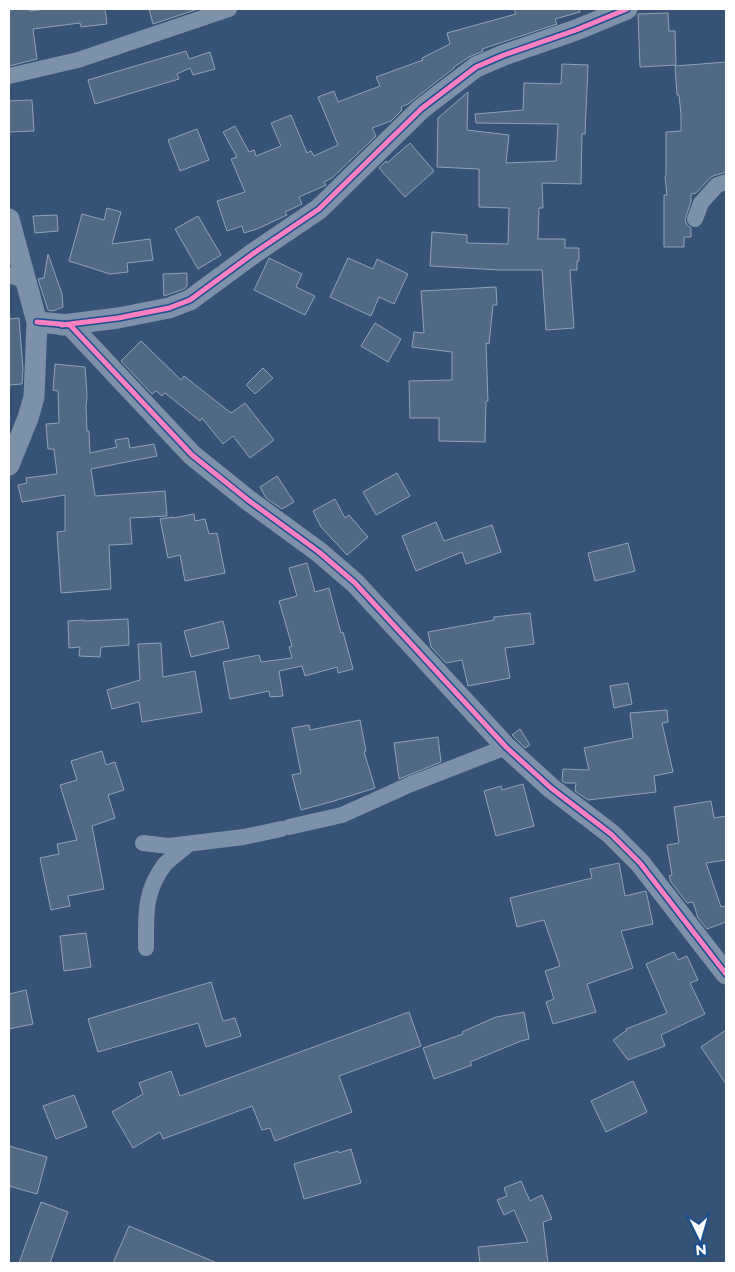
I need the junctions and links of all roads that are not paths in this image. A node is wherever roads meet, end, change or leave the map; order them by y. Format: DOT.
graph roads {
  1 [pos="229,9"];
  2 [pos="627,9"];
  3 [pos="9,76"];
  4 [pos="726,182"];
  5 [pos="9,219"];
  6 [pos="696,219"];
  7 [pos="17,278"];
  8 [pos="38,322"];
  9 [pos="62,325"];
  10 [pos="9,465"];
  11 [pos="506,748"];
  12 [pos="144,843"];
  13 [pos="189,844"];
  14 [pos="146,948"];
  15 [pos="726,974"];
  1 -- 3 [label="street"];
  2 -- 9 [label="street"];
  4 -- 6 [label="street"];
  5 -- 7 [label="street"];
  7 -- 8 [label="street"];
  8 -- 9 [label="street"];
  8 -- 10 [label="street"];
  9 -- 11 [label="street"];
  11 -- 13 [label="street"];
  11 -- 15 [label="street"];
  12 -- 13 [label="street"];
  13 -- 14 [label="street"];
}
